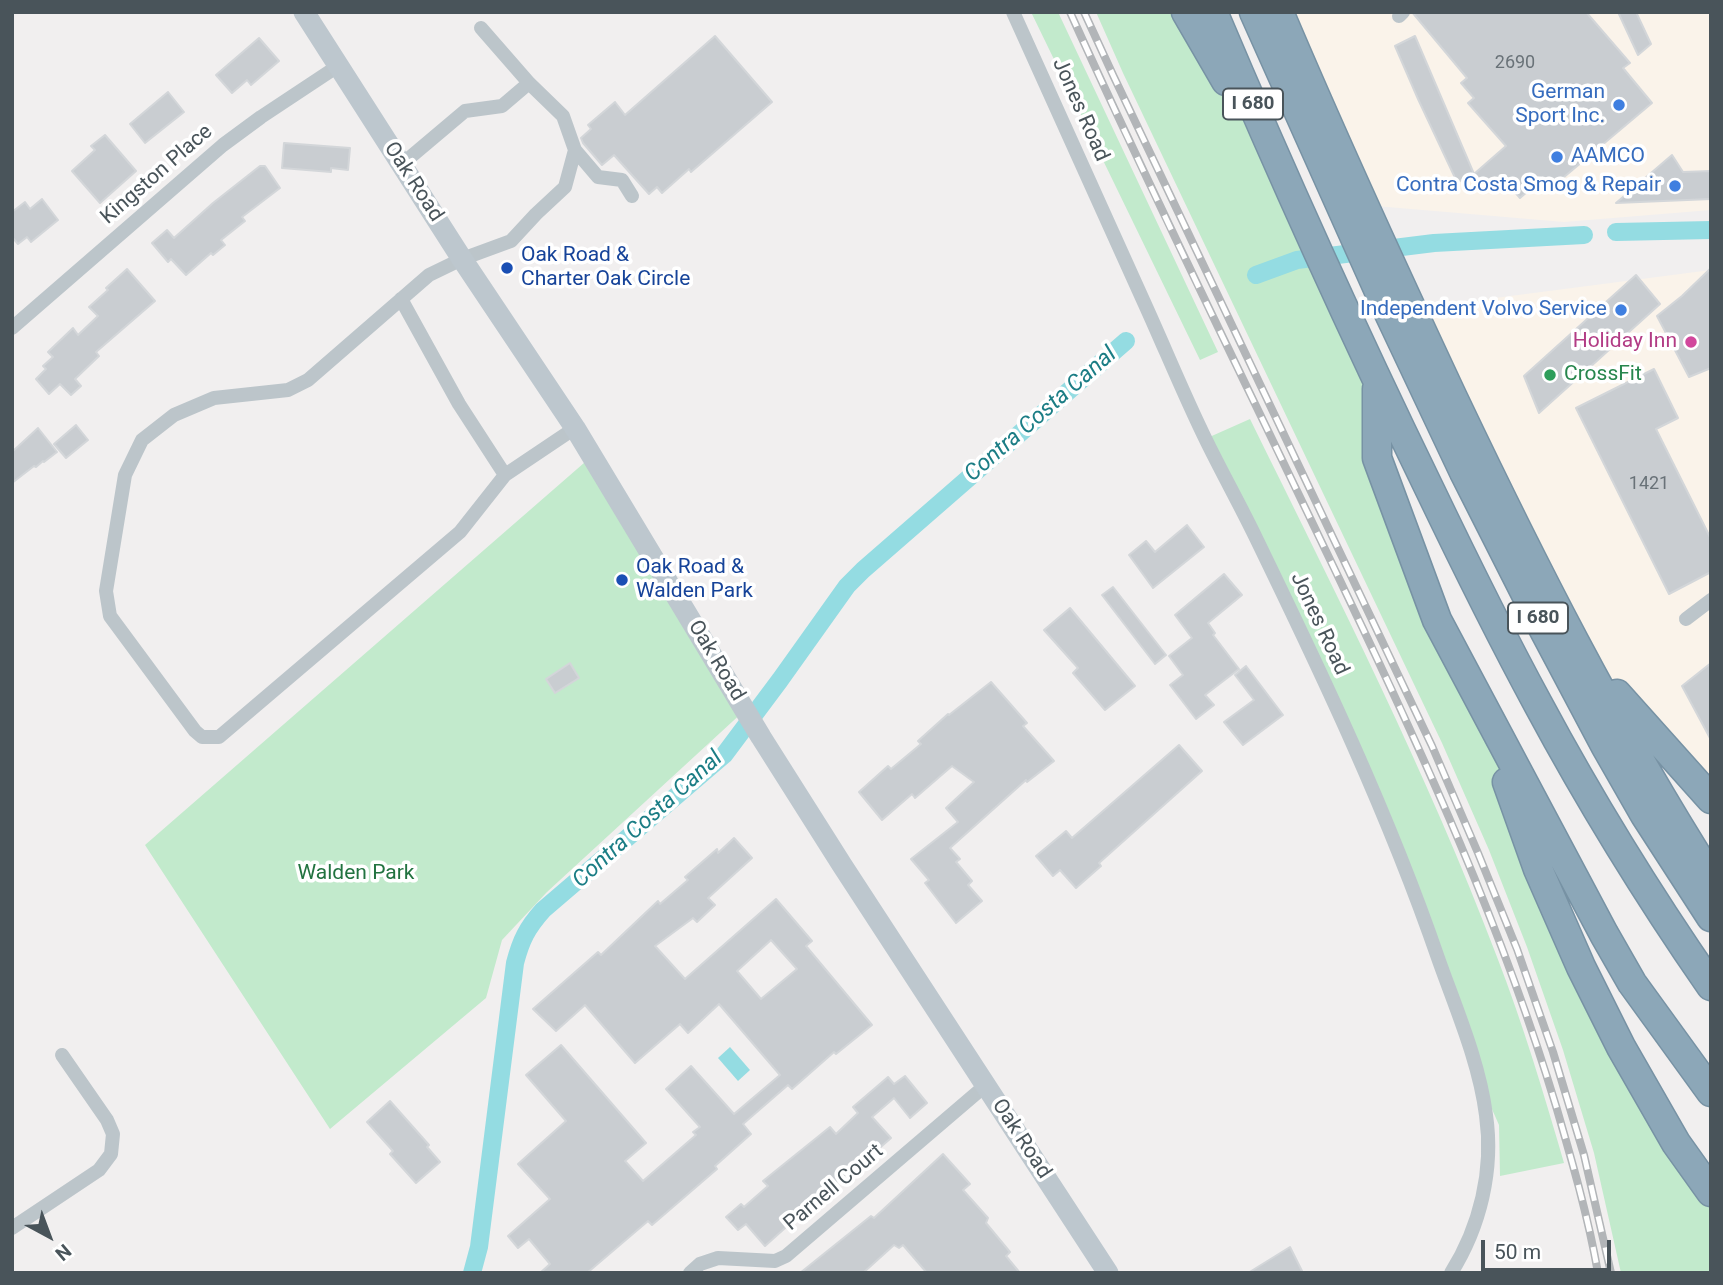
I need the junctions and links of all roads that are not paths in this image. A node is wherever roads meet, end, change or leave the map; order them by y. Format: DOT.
graph roads {
  1 [pos="304,12"];
  2 [pos="1013,12"];
  3 [pos="1186,12"];
  4 [pos="1213,12"];
  5 [pos="1254,12"];
  6 [pos="1279,12"];
  7 [pos="481,28"];
  8 [pos="338,66"];
  9 [pos="529,83"];
  10 [pos="575,150"];
  11 [pos="401,165"];
  12 [pos="632,196"];
  13 [pos="1297,205"];
  14 [pos="1354,212"];
  15 [pos="462,259"];
  16 [pos="401,299"];
  17 [pos="1398,308"];
  18 [pos="12,328"];
  19 [pos="1377,381"];
  20 [pos="575,428"];
  21 [pos="505,475"];
  22 [pos="1711,600"];
  23 [pos="1686,619"];
  24 [pos="1580,654"];
  25 [pos="1471,684"];
  26 [pos="1711,799"];
  27 [pos="1711,878"];
  28 [pos="1711,917"];
  29 [pos="1711,986"];
  30 [pos="62,1055"];
  31 [pos="986,1085"];
  32 [pos="1711,1092"];
  33 [pos="1711,1192"];
  34 [pos="12,1228"];
  35 [pos="690,1273"];
  36 [pos="1108,1273"];
  37 [pos="1451,1273"];
  1 -- 8 [label="main road, Oak Road"];
  2 -- 37 [label="street, Jones Road"];
  3 -- 13 [label="highway"];
  4 -- 13 [label="highway, I 680"];
  5 -- 14 [label="highway, I 680"];
  6 -- 14 [label="highway, I 680"];
  7 -- 9 [label="street"];
  8 -- 11 [label="main road, Oak Road"];
  8 -- 18 [label="street, Kingston Place"];
  9 -- 10 [label="street"];
  9 -- 11 [label="street"];
  10 -- 12 [label="street"];
  10 -- 15 [label="street"];
  11 -- 15 [label="main road, Oak Road"];
  13 -- 19 [label="highway, I 680"];
  14 -- 17 [label="highway, I 680"];
  15 -- 16 [label="street"];
  15 -- 20 [label="main road, Oak Road"];
  16 -- 21 [label="street"];
  16 -- 21 [label="street"];
  17 -- 24 [label="highway, I 680"];
  17 -- 28 [label="highway, I 680"];
  19 -- 25 [label="highway"];
  19 -- 29 [label="highway, I 680"];
  20 -- 21 [label="street"];
  20 -- 31 [label="main road, Oak Road"];
  22 -- 23 [label="street"];
  24 -- 26 [label="highway"];
  24 -- 27 [label="highway, I 680"];
  25 -- 32 [label="highway"];
  25 -- 33 [label="highway"];
  30 -- 34 [label="street"];
  31 -- 35 [label="street, Parnell Court"];
  31 -- 36 [label="main road, Oak Road"];
}
